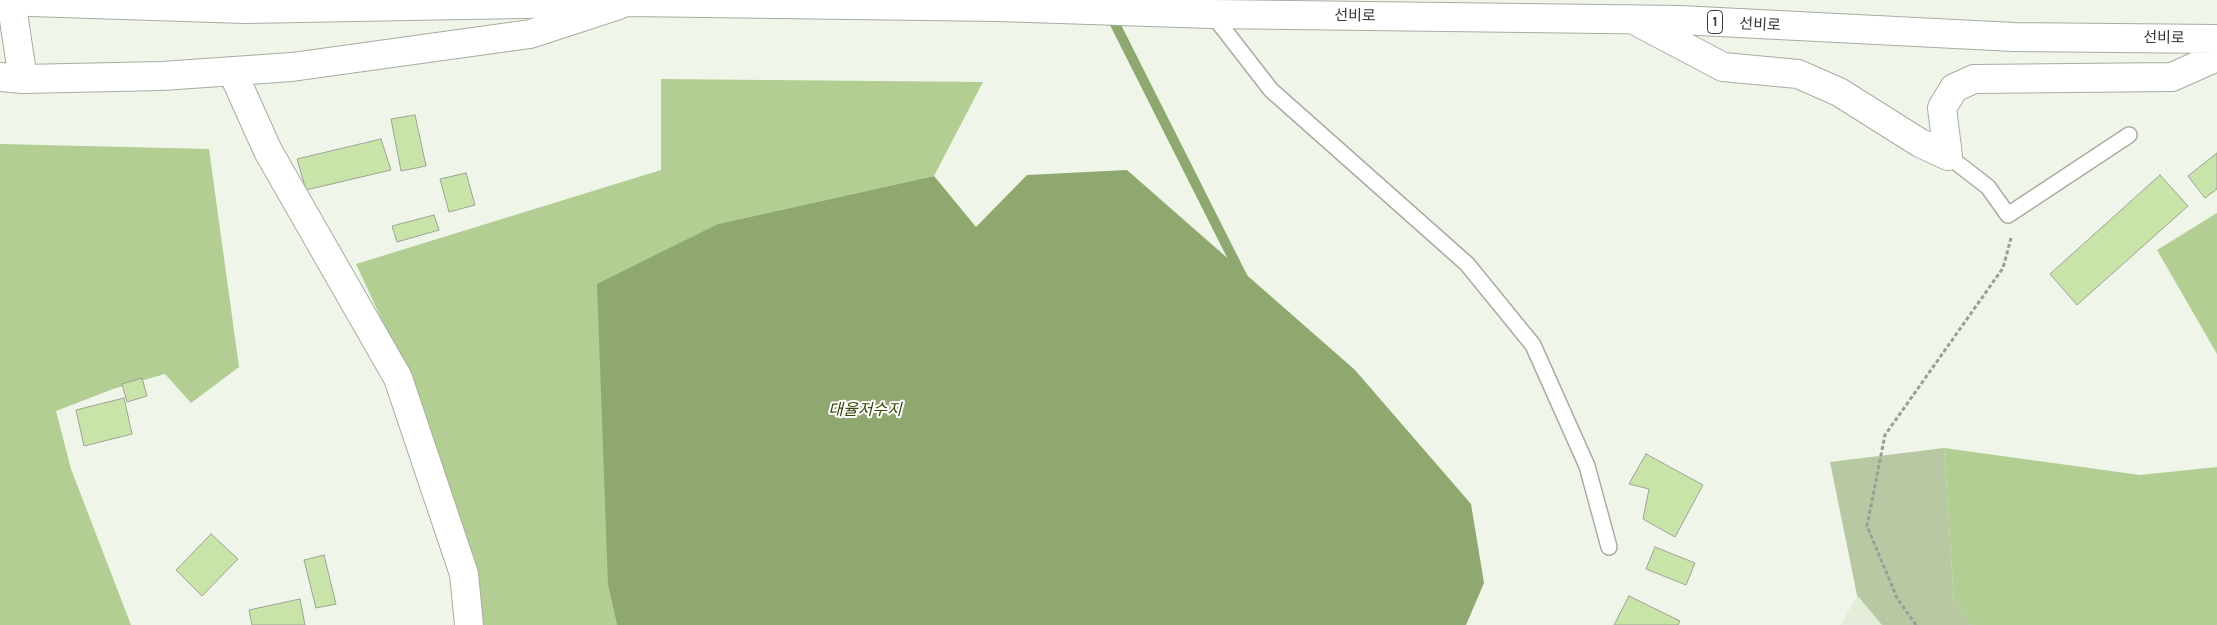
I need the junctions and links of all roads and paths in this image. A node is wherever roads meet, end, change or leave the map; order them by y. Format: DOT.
graph roads {
  1 [pos="8,1"];
  2 [pos="631,2"];
  3 [pos="1212,14"];
  4 [pos="1632,19"];
  5 [pos="2217,39"];
  6 [pos="2217,57"];
  7 [pos="232,71"];
  8 [pos="12,78"];
  9 [pos="2129,135"];
  10 [pos="1948,156"];
  11 [pos="2008,216"];
  12 [pos="1609,547"];
  13 [pos="470,625"];
  14 [pos="1916,625"];
  1 -- 2 [label="main road, 1"];
  1 -- 8 [label="main road"];
  2 -- 3 [label="main road, 1"];
  2 -- 7 [label="main road"];
  3 -- 4 [label="main road, 선비로 / 1"];
  3 -- 12 [label="lane"];
  4 -- 5 [label="main road, 선비로 / 1"];
  4 -- 10 [label="main road"];
  6 -- 10 [label="main road"];
  7 -- 8 [label="main road"];
  7 -- 13 [label="main road"];
  9 -- 11 [label="lane"];
  10 -- 11 [label="lane"];
  11 -- 14 [label="path"];
}
